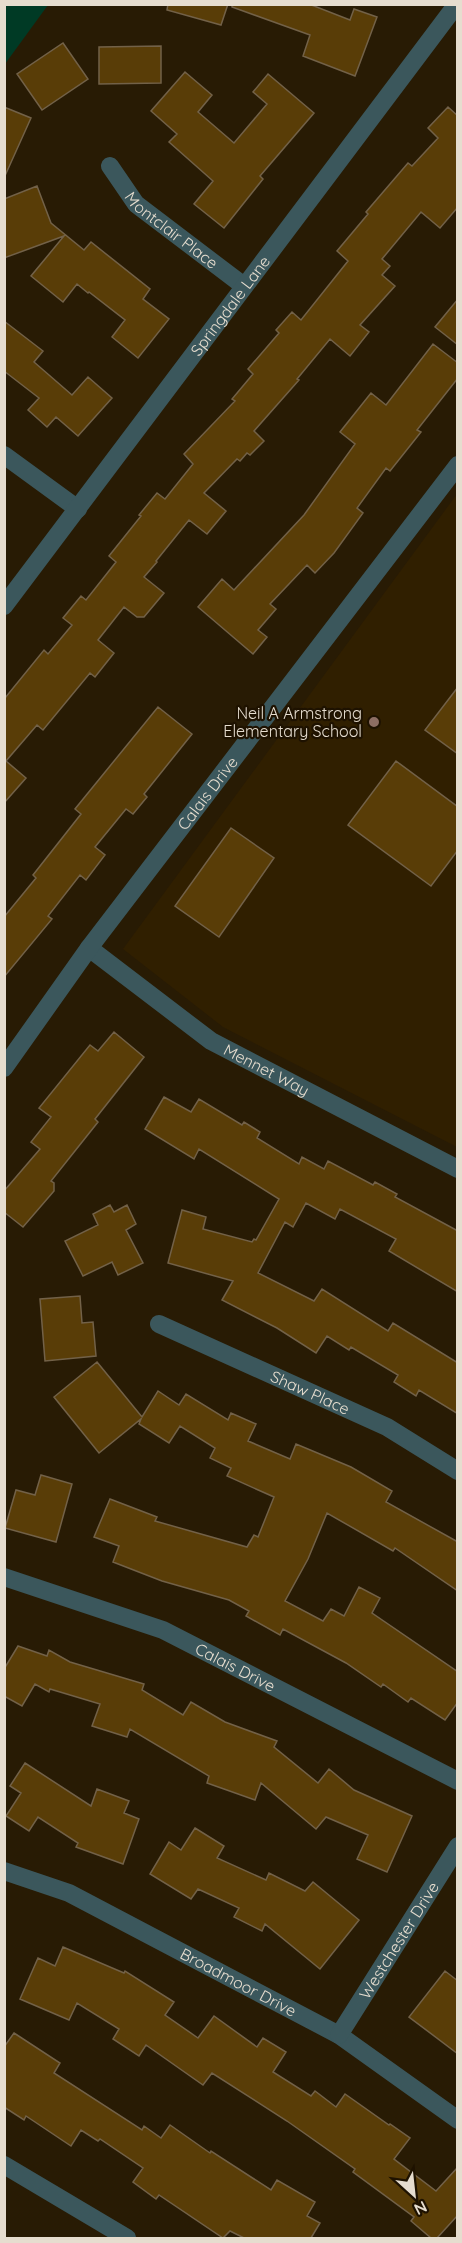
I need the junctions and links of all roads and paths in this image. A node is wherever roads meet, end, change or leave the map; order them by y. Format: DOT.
graph roads {
  1 [pos="457,4"];
  2 [pos="110,166"];
  3 [pos="244,286"];
  4 [pos="4,455"];
  5 [pos="458,465"];
  6 [pos="78,509"];
  7 [pos="4,606"];
  8 [pos="89,948"];
  9 [pos="4,1068"];
  10 [pos="458,1169"];
  11 [pos="159,1324"];
  12 [pos="458,1471"];
  13 [pos="4,1577"];
  14 [pos="458,1781"];
  15 [pos="458,1845"];
  16 [pos="5,1873"];
  17 [pos="339,2035"];
  18 [pos="458,2120"];
  19 [pos="4,2165"];
  20 [pos="128,2238"];
  1 -- 3 [label="street, Springdale Lane"];
  2 -- 3 [label="street, Montclair Place"];
  3 -- 6 [label="street, Springdale Lane"];
  4 -- 6 [label="street"];
  5 -- 8 [label="street, Calais Drive"];
  6 -- 7 [label="street, Springdale Lane"];
  8 -- 9 [label="street, Calais Drive"];
  8 -- 10 [label="street, Mennet Way"];
  11 -- 12 [label="street, Shaw Place"];
  13 -- 14 [label="street, Calais Drive"];
  15 -- 17 [label="street, Westchester Drive"];
  16 -- 17 [label="street, Broadmoor Drive"];
  17 -- 18 [label="street, Broadmoor Drive"];
  19 -- 20 [label="street"];
}
